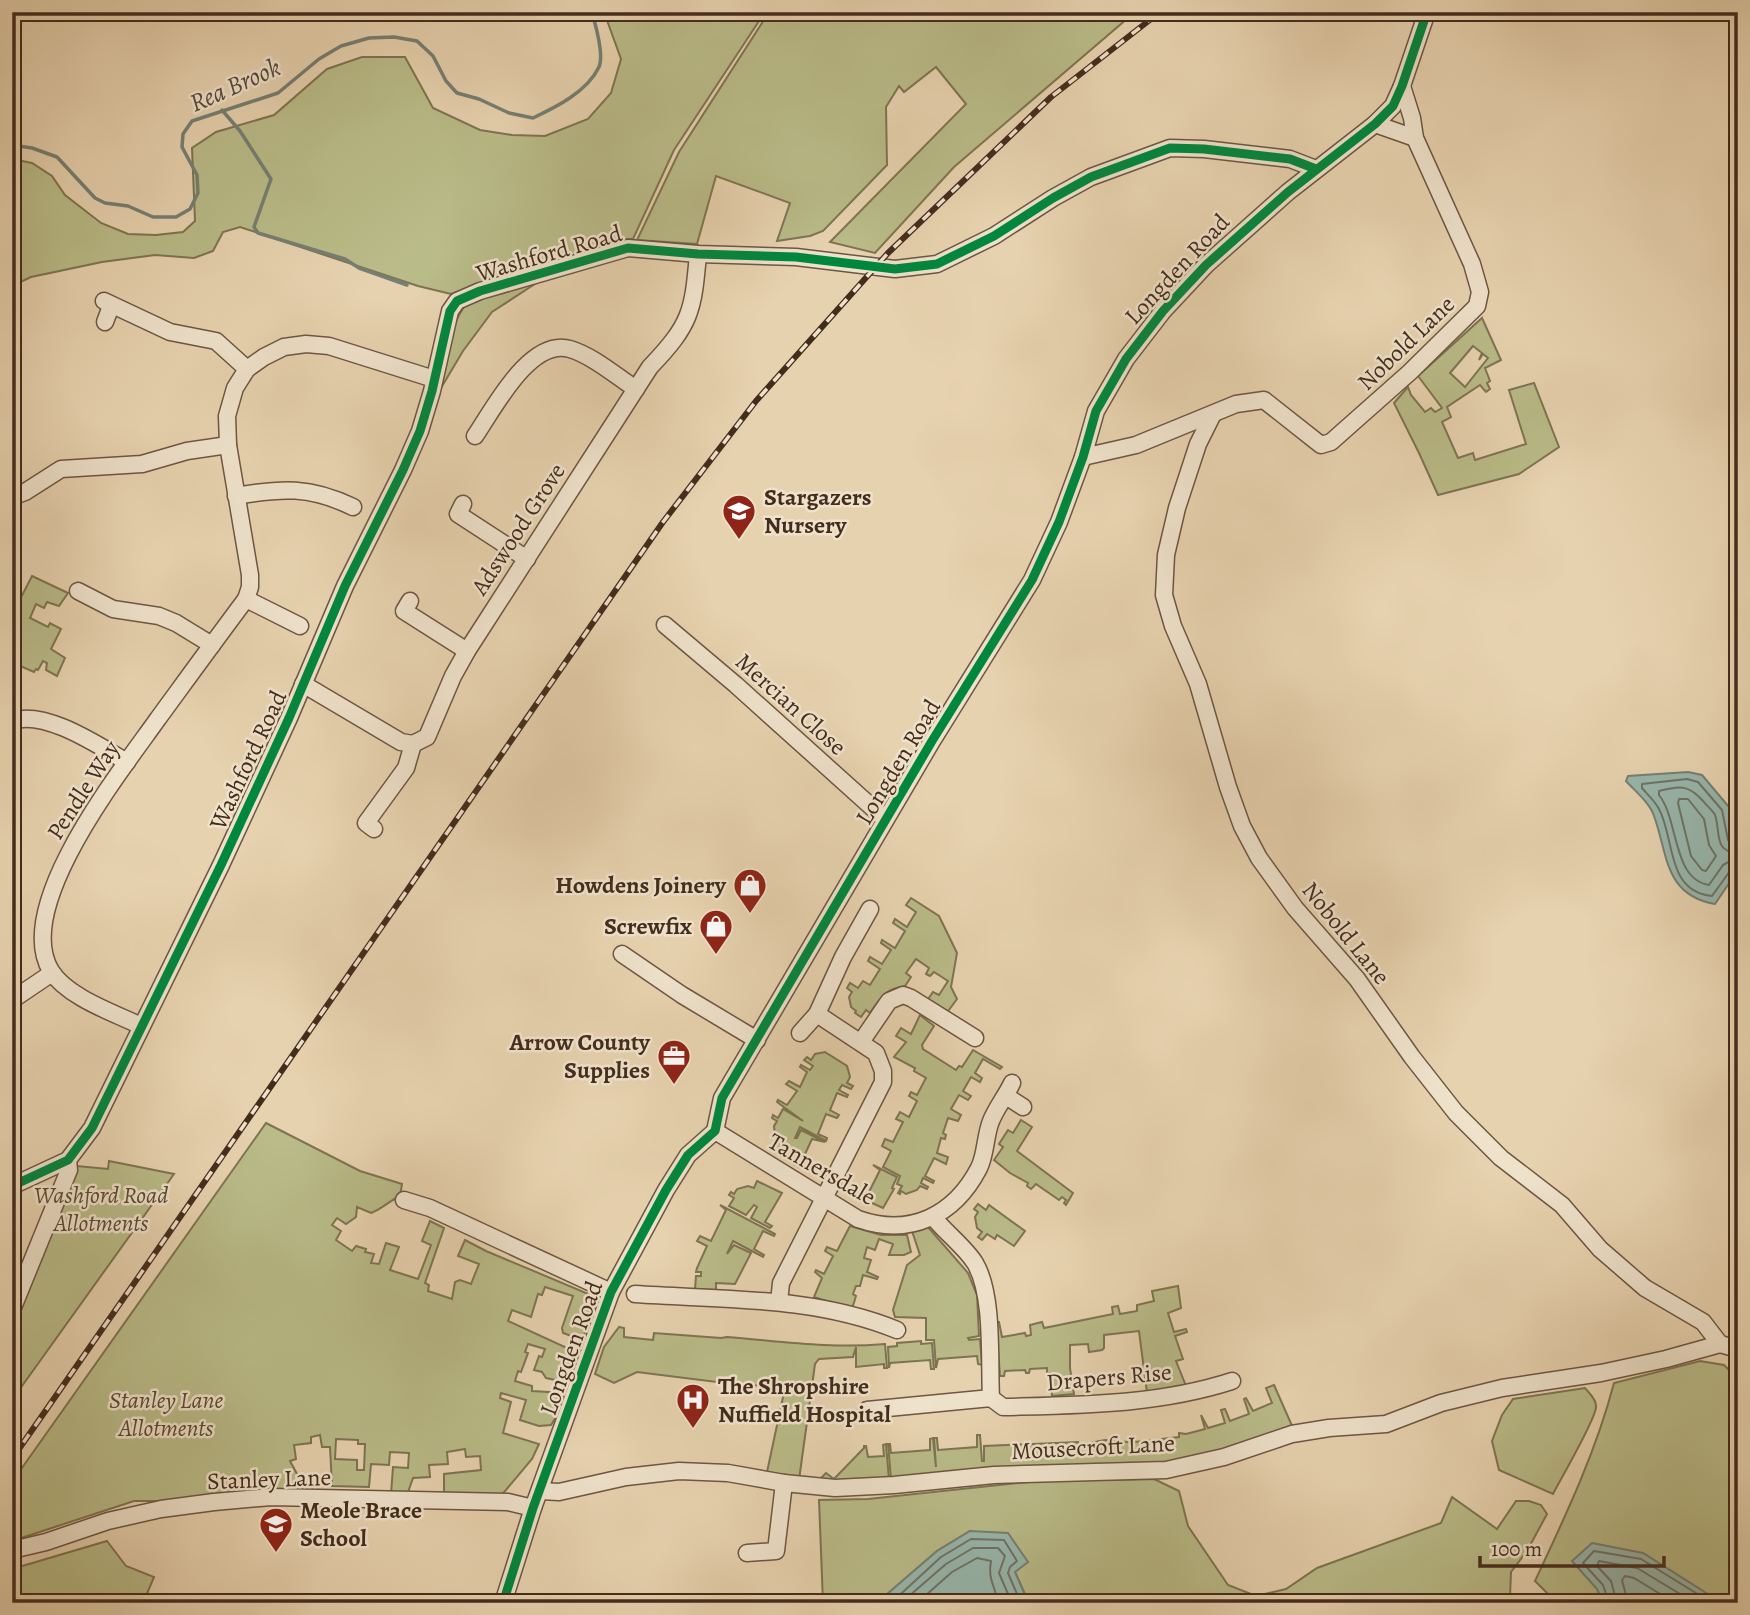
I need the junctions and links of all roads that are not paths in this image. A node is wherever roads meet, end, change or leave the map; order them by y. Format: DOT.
graph roads {
  1 [pos="1427,12"];
  2 [pos="1402,86"];
  3 [pos="1375,124"];
  4 [pos="1415,138"];
  5 [pos="1316,169"];
  6 [pos="698,254"];
  7 [pos="105,322"];
  8 [pos="247,369"];
  9 [pos="434,379"];
  10 [pos="636,389"];
  11 [pos="1213,414"];
  12 [pos="476,428"];
  13 [pos="228,445"];
  14 [pos="1083,457"];
  15 [pos="236,496"];
  16 [pos="12,497"];
  17 [pos="353,507"];
  18 [pos="457,514"];
  19 [pos="527,559"];
  20 [pos="78,591"];
  21 [pos="246,599"];
  22 [pos="403,611"];
  23 [pos="293,618"];
  24 [pos="665,625"];
  25 [pos="212,645"];
  26 [pos="467,650"];
  27 [pos="303,684"];
  28 [pos="12,721"];
  29 [pos="412,744"];
  30 [pos="127,762"];
  31 [pos="885,820"];
  32 [pos="365,824"];
  33 [pos="870,909"];
  34 [pos="622,954"];
  35 [pos="52,972"];
  36 [pos="12,1000"];
  37 [pos="817,1014"];
  38 [pos="141,1026"];
  39 [pos="800,1033"];
  40 [pos="975,1038"];
  41 [pos="757,1040"];
  42 [pos="861,1042"];
  43 [pos="1023,1107"];
  44 [pos="715,1131"];
  45 [pos="68,1160"];
  46 [pos="12,1186"];
  47 [pos="825,1199"];
  48 [pos="404,1200"];
  49 [pos="934,1218"];
  50 [pos="611,1292"];
  51 [pos="635,1294"];
  52 [pos="779,1302"];
  53 [pos="12,1310"];
  54 [pos="897,1330"];
  55 [pos="1720,1344"];
  56 [pos="1738,1349"];
  57 [pos="1221,1381"];
  58 [pos="991,1398"];
  59 [pos="866,1410"];
  60 [pos="784,1483"];
  61 [pos="540,1491"];
  62 [pos="533,1508"];
  63 [pos="12,1550"];
  64 [pos="747,1553"];
  65 [pos="503,1603"];
  1 -- 2 [label="street, Longden Road"];
  2 -- 3 [label="street, Longden Road"];
  2 -- 4 [label="street, Nobold Lane"];
  3 -- 4 [label="street"];
  3 -- 5 [label="street, Longden Road"];
  4 -- 11 [label="street, Nobold Lane"];
  5 -- 6 [label="street, Washford Road"];
  5 -- 14 [label="street, Longden Road"];
  6 -- 9 [label="street, Washford Road"];
  6 -- 10 [label="street, Adswood Grove"];
  7 -- 8 [label="street"];
  8 -- 9 [label="street"];
  8 -- 13 [label="street"];
  9 -- 27 [label="street, Washford Road"];
  10 -- 12 [label="street"];
  10 -- 19 [label="street, Adswood Grove"];
  11 -- 14 [label="street, Nobold Lane"];
  11 -- 55 [label="street, Nobold Lane"];
  13 -- 15 [label="street"];
  13 -- 16 [label="street"];
  14 -- 31 [label="street, Longden Road"];
  15 -- 17 [label="street"];
  15 -- 21 [label="street"];
  18 -- 19 [label="street"];
  19 -- 26 [label="street, Adswood Grove"];
  20 -- 25 [label="street"];
  21 -- 23 [label="street"];
  21 -- 25 [label="street, Pendle Way"];
  22 -- 26 [label="street"];
  24 -- 31 [label="street, Mercian Close"];
  25 -- 30 [label="street, Pendle Way"];
  26 -- 29 [label="street, Adswood Grove"];
  27 -- 29 [label="street"];
  27 -- 38 [label="street, Washford Road"];
  28 -- 30 [label="street"];
  29 -- 32 [label="street, Adswood Grove"];
  30 -- 35 [label="street, Pendle Way"];
  31 -- 41 [label="street, Longden Road"];
  33 -- 37 [label="street"];
  34 -- 41 [label="street"];
  35 -- 36 [label="street"];
  35 -- 38 [label="street"];
  37 -- 39 [label="street"];
  37 -- 42 [label="street"];
  38 -- 45 [label="street, Washford Road"];
  40 -- 42 [label="street"];
  41 -- 44 [label="street, Longden Road"];
  42 -- 47 [label="street"];
  43 -- 49 [label="street, Tannersdale"];
  44 -- 47 [label="street, Tannersdale"];
  44 -- 50 [label="street, Longden Road"];
  45 -- 46 [label="street"];
  45 -- 53 [label="street, Washford Road"];
  47 -- 49 [label="street, Tannersdale"];
  47 -- 52 [label="street"];
  48 -- 50 [label="street"];
  49 -- 58 [label="street"];
  50 -- 61 [label="street, Longden Road"];
  51 -- 52 [label="street"];
  52 -- 54 [label="street"];
  55 -- 56 [label="street"];
  55 -- 60 [label="street, Mousecroft Lane"];
  57 -- 58 [label="street, Drapers Rise"];
  58 -- 59 [label="street, Drapers Rise"];
  60 -- 61 [label="street, Mousecroft Lane"];
  60 -- 64 [label="street"];
  61 -- 62 [label="street, Longden Road"];
  62 -- 63 [label="street, Stanley Lane"];
  62 -- 65 [label="street, Longden Road"];
}
